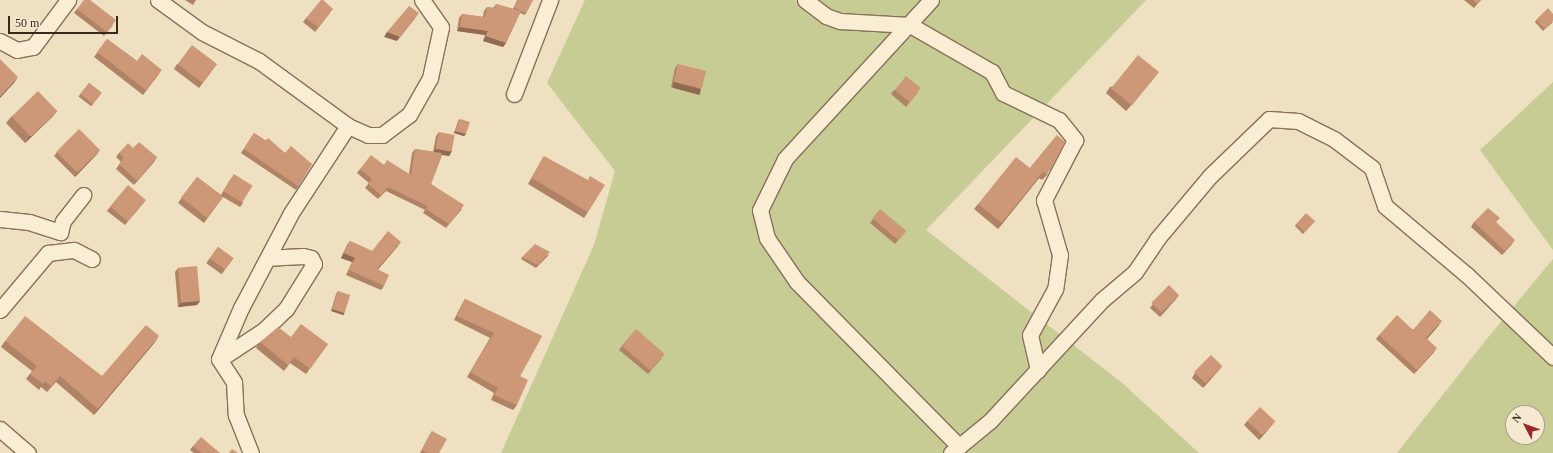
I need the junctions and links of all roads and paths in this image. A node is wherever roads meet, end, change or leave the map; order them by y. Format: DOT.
graph roads {
  1 [pos="68,0"];
  2 [pos="158,0"];
  3 [pos="422,0"];
  4 [pos="550,0"];
  5 [pos="805,0"];
  6 [pos="932,0"];
  7 [pos="910,25"];
  8 [pos="0,41"];
  9 [pos="514,94"];
  10 [pos="348,126"];
  11 [pos="83,195"];
  12 [pos="0,219"];
  13 [pos="60,232"];
  14 [pos="48,253"];
  15 [pos="270,258"];
  16 [pos="92,259"];
  17 [pos="0,310"];
  18 [pos="1553,357"];
  19 [pos="219,359"];
  20 [pos="1038,370"];
  21 [pos="0,429"];
  22 [pos="955,450"];
  23 [pos="28,453"];
  24 [pos="251,453"];
  1 -- 8 [label="street"];
  2 -- 10 [label="street"];
  3 -- 10 [label="street"];
  4 -- 9 [label="street"];
  5 -- 7 [label="street"];
  6 -- 7 [label="street"];
  7 -- 20 [label="street"];
  7 -- 22 [label="street"];
  10 -- 15 [label="street"];
  11 -- 13 [label="street"];
  12 -- 13 [label="street"];
  13 -- 14 [label="street"];
  14 -- 16 [label="street"];
  14 -- 17 [label="street"];
  15 -- 19 [label="street"];
  15 -- 19 [label="street"];
  18 -- 20 [label="street"];
  19 -- 24 [label="street"];
  20 -- 22 [label="street"];
  21 -- 23 [label="street"];
}
